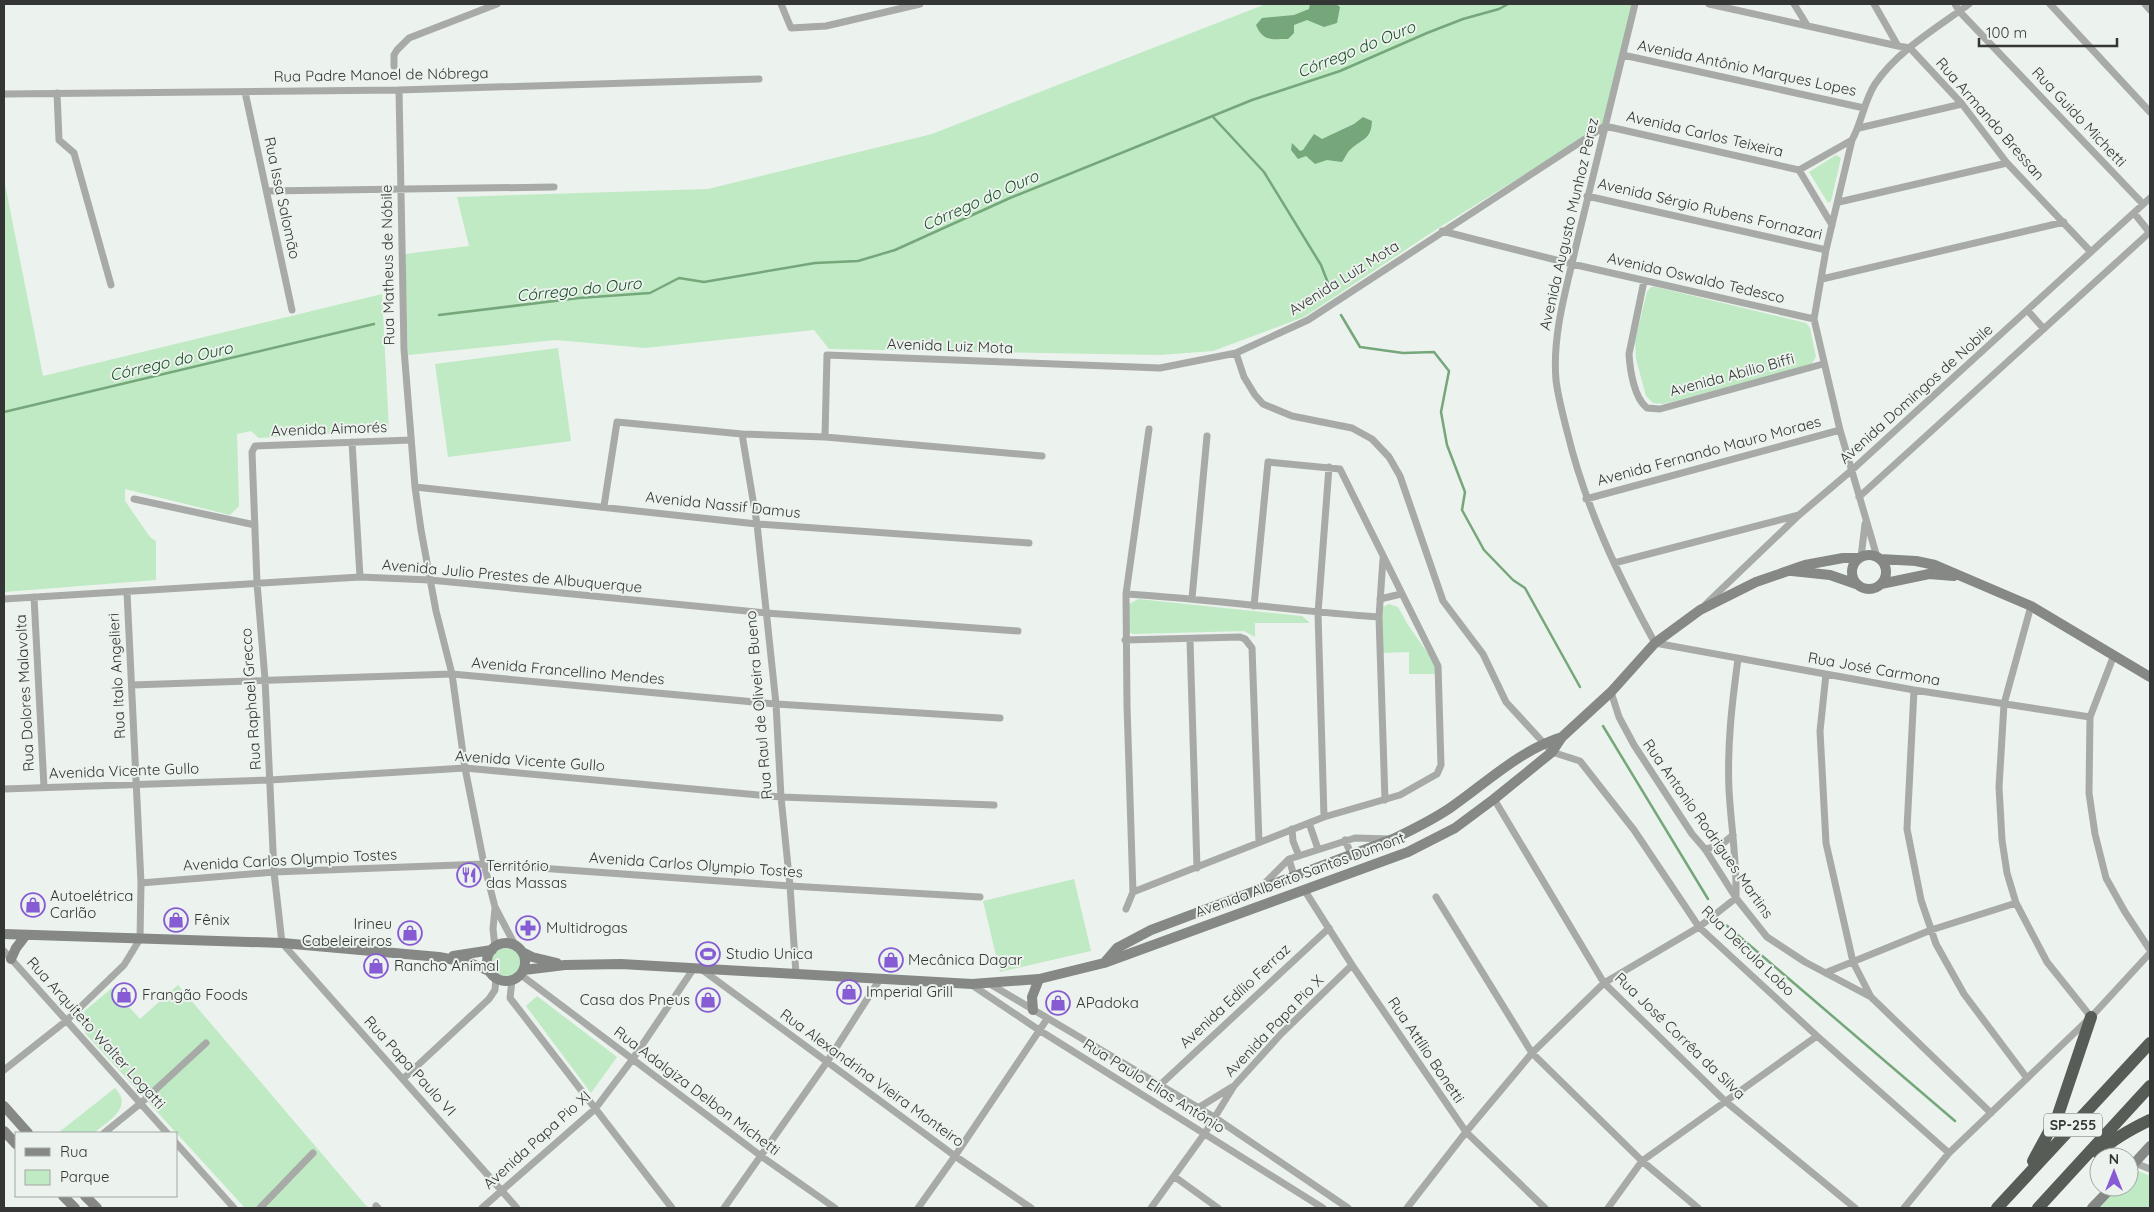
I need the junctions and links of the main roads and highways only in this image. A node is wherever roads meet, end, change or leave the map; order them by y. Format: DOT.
graph roads {
  1 [pos="2091,1017"];
  2 [pos="2150,1043"];
  3 [pos="2150,1086"];
  4 [pos="2150,1120"];
  5 [pos="2025,1176"];
  6 [pos="1997,1208"];
  7 [pos="2039,1208"];
  1 -- 5 [label="highway"];
  2 -- 5 [label="highway, SP-255"];
  3 -- 7 [label="highway, SP-255"];
  4 -- 7 [label="highway"];
  5 -- 6 [label="highway, SP-255"];
}
